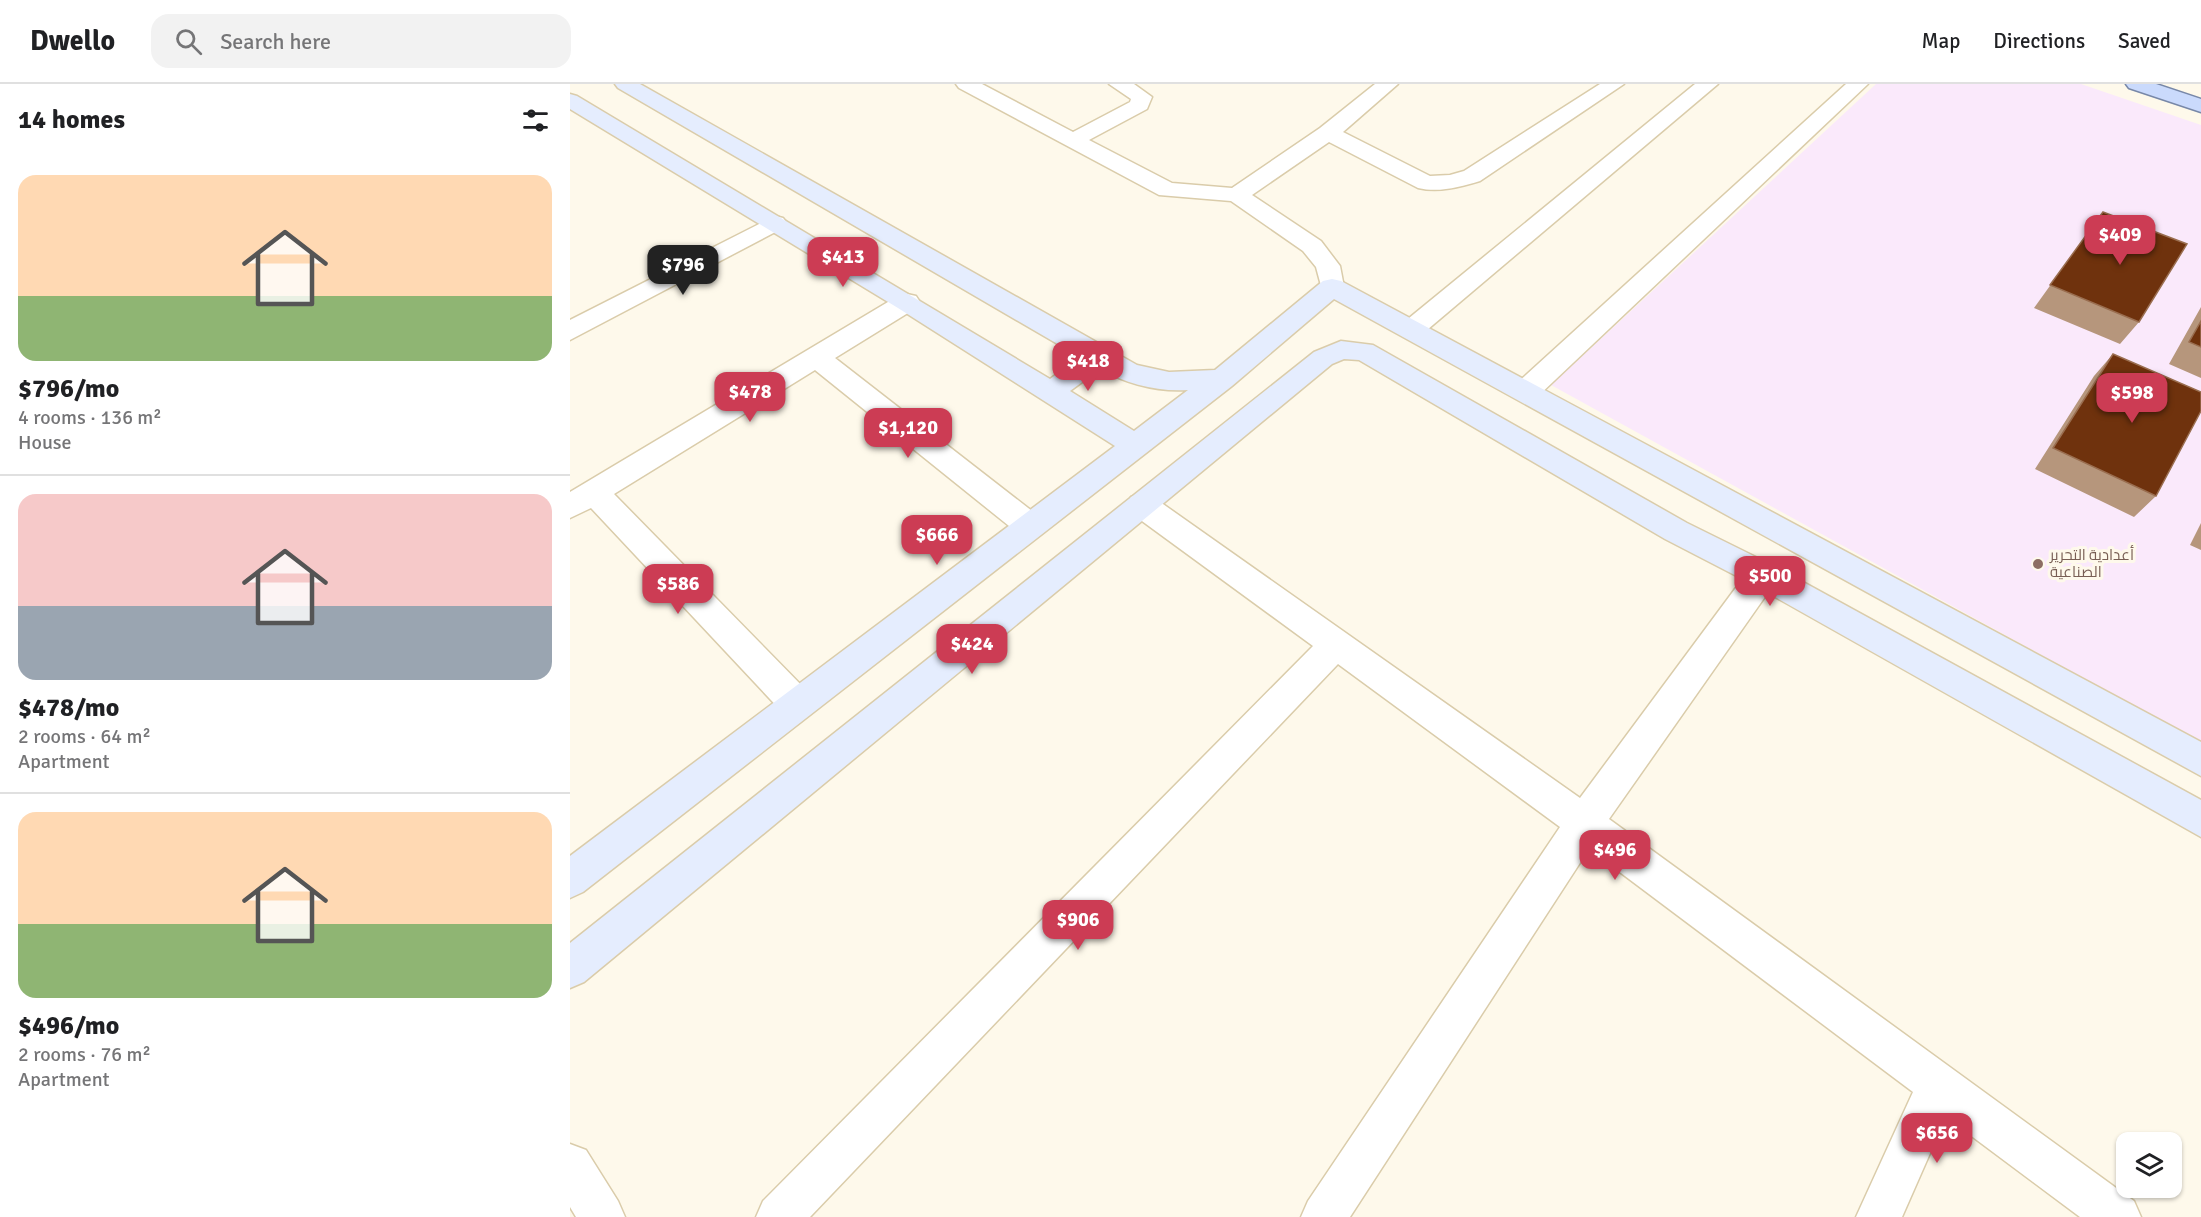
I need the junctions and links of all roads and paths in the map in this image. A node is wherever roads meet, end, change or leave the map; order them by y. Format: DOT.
graph roads {
  1 [pos="625,84"];
  2 [pos="966,84"];
  3 [pos="1119,84"];
  4 [pos="1388,84"];
  5 [pos="1614,84"];
  6 [pos="1708,84"];
  7 [pos="1858,84"];
  8 [pos="2136,84"];
  9 [pos="570,100"];
  10 [pos="2201,106"];
  11 [pos="1328,133"];
  12 [pos="1073,140"];
  13 [pos="1237,195"];
  14 [pos="775,223"];
  15 [pos="1332,287"];
  16 [pos="907,302"];
  17 [pos="1412,329"];
  18 [pos="570,331"];
  19 [pos="1099,356"];
  20 [pos="816,357"];
  21 [pos="1222,379"];
  22 [pos="1526,391"];
  23 [pos="1051,392"];
  24 [pos="1135,445"];
  25 [pos="1707,494"];
  26 [pos="582,499"];
  27 [pos="1142,505"];
  28 [pos="1030,526"];
  29 [pos="1676,531"];
  30 [pos="1763,575"];
  31 [pos="1336,644"];
  32 [pos="797,705"];
  33 [pos="2201,760"];
  34 [pos="2201,819"];
  35 [pos="1584,823"];
  36 [pos="570,879"];
  37 [pos="570,968"];
  38 [pos="1938,1086"];
  39 [pos="570,1166"];
  40 [pos="602,1217"];
  41 [pos="779,1217"];
  42 [pos="1324,1217"];
  43 [pos="1879,1217"];
  44 [pos="2118,1217"];
  1 -- 19 [label="street"];
  2 -- 12 [label="street"];
  3 -- 12 [label="street"];
  4 -- 11 [label="street"];
  5 -- 11 [label="street"];
  6 -- 17 [label="street"];
  7 -- 22 [label="street"];
  8 -- 10 [label="main road"];
  9 -- 14 [label="street"];
  11 -- 13 [label="street"];
  12 -- 13 [label="street"];
  13 -- 15 [label="street"];
  14 -- 16 [label="street"];
  14 -- 18 [label="street"];
  15 -- 17 [label="street"];
  15 -- 21 [label="street"];
  16 -- 20 [label="street"];
  16 -- 23 [label="street"];
  17 -- 22 [label="street"];
  19 -- 21 [label="street"];
  19 -- 23 [label="street"];
  20 -- 26 [label="street"];
  20 -- 28 [label="street"];
  21 -- 24 [label="street"];
  22 -- 25 [label="street"];
  23 -- 24 [label="street"];
  24 -- 28 [label="street"];
  25 -- 29 [label="street"];
  25 -- 33 [label="street"];
  26 -- 32 [label="street"];
  27 -- 29 [label="street"];
  27 -- 31 [label="street"];
  27 -- 37 [label="street"];
  28 -- 32 [label="street"];
  29 -- 30 [label="street"];
  30 -- 34 [label="street"];
  30 -- 35 [label="street"];
  31 -- 35 [label="street"];
  31 -- 41 [label="street"];
  32 -- 36 [label="street"];
  35 -- 38 [label="street"];
  35 -- 42 [label="street"];
  38 -- 43 [label="street"];
  38 -- 44 [label="street"];
  39 -- 40 [label="street"];
}
